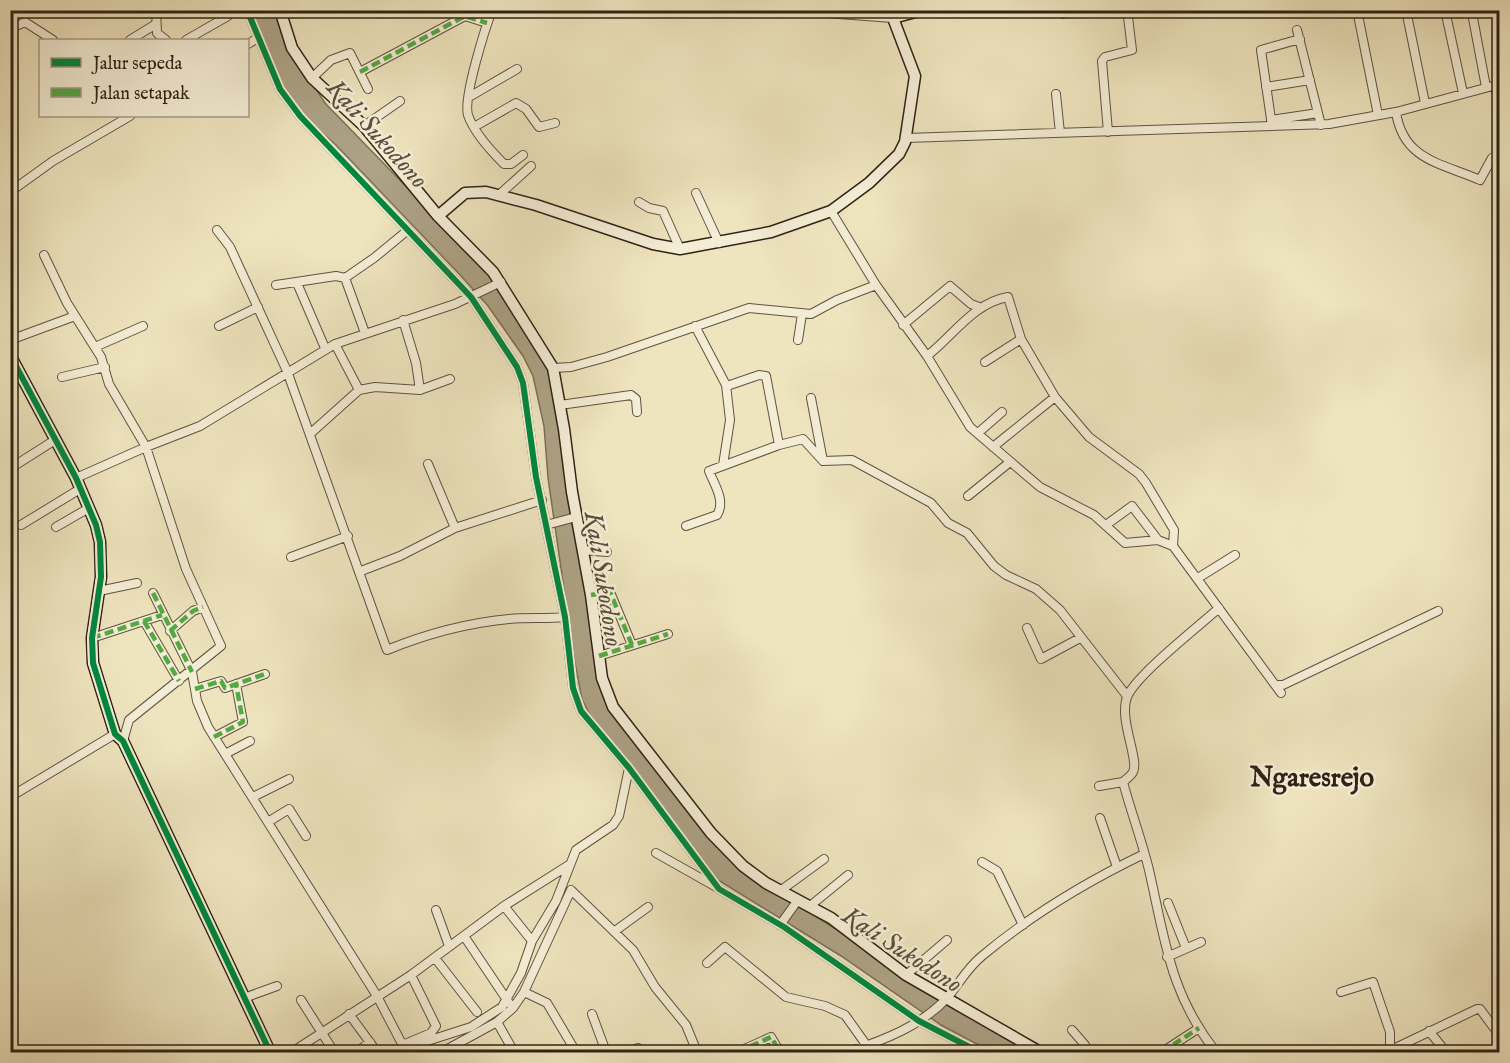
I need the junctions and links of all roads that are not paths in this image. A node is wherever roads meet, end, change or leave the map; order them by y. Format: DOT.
graph roads {
  1 [pos="156,10"];
  2 [pos="247,10"];
  3 [pos="280,10"];
  4 [pos="492,10"];
  5 [pos="784,10"];
  6 [pos="923,10"];
  7 [pos="1357,10"];
  8 [pos="1406,10"];
  9 [pos="1444,10"];
  10 [pos="1472,13"];
  11 [pos="892,14"];
  12 [pos="228,16"];
  13 [pos="1128,17"];
  14 [pos="487,23"];
  15 [pos="156,24"];
  16 [pos="10,29"];
  17 [pos="1297,30"];
  18 [pos="258,38"];
  19 [pos="51,39"];
  20 [pos="132,39"];
  21 [pos="164,39"];
  22 [pos="188,39"];
  23 [pos="1300,39"];
  24 [pos="249,43"];
  25 [pos="517,69"];
  26 [pos="360,72"];
  27 [pos="312,78"];
  28 [pos="1310,80"];
  29 [pos="1493,86"];
  30 [pos="1266,87"];
  31 [pos="368,89"];
  32 [pos="1463,93"];
  33 [pos="1056,94"];
  34 [pos="469,97"];
  35 [pos="1500,99"];
  36 [pos="400,101"];
  37 [pos="1425,103"];
  38 [pos="1396,112"];
  39 [pos="1318,113"];
  40 [pos="1378,115"];
  41 [pos="128,117"];
  42 [pos="555,123"];
  43 [pos="1271,123"];
  44 [pos="1321,124"];
  45 [pos="364,126"];
  46 [pos="474,127"];
  47 [pos="1108,132"];
  48 [pos="1059,133"];
  49 [pos="906,138"];
  50 [pos="523,155"];
  51 [pos="1492,158"];
  52 [pos="531,166"];
  53 [pos="10,192"];
  54 [pos="696,193"];
  55 [pos="500,194"];
  56 [pos="639,202"];
  57 [pos="833,214"];
  58 [pos="438,216"];
  59 [pos="217,230"];
  60 [pos="408,230"];
  61 [pos="718,243"];
  62 [pos="680,249"];
  63 [pos="44,255"];
  64 [pos="345,278"];
  65 [pos="297,283"];
  66 [pos="500,283"];
  67 [pos="276,285"];
  68 [pos="876,285"];
  69 [pos="473,296"];
  70 [pos="258,307"];
  71 [pos="979,307"];
  72 [pos="802,314"];
  73 [pos="75,316"];
  74 [pos="403,320"];
  75 [pos="903,325"];
  76 [pos="143,326"];
  77 [pos="219,326"];
  78 [pos="695,326"];
  79 [pos="365,333"];
  80 [pos="1021,339"];
  81 [pos="10,340"];
  82 [pos="798,340"];
  83 [pos="335,344"];
  84 [pos="95,347"];
  85 [pos="325,348"];
  86 [pos="927,356"];
  87 [pos="12,361"];
  88 [pos="985,362"];
  89 [pos="105,367"];
  90 [pos="553,368"];
  91 [pos="287,371"];
  92 [pos="62,377"];
  93 [pos="450,379"];
  94 [pos="727,386"];
  95 [pos="359,390"];
  96 [pos="420,390"];
  97 [pos="1055,397"];
  98 [pos="811,398"];
  99 [pos="560,405"];
  100 [pos="637,412"];
  101 [pos="1002,412"];
  102 [pos="311,433"];
  103 [pos="978,433"];
  104 [pos="55,440"];
  105 [pos="779,445"];
  106 [pos="146,447"];
  107 [pos="993,447"];
  108 [pos="823,461"];
  109 [pos="1010,462"];
  110 [pos="428,464"];
  111 [pos="723,465"];
  112 [pos="14,466"];
  113 [pos="78,484"];
  114 [pos="968,496"];
  115 [pos="542,500"];
  116 [pos="89,508"];
  117 [pos="575,517"];
  118 [pos="549,524"];
  119 [pos="21,525"];
  120 [pos="1106,525"];
  121 [pos="686,526"];
  122 [pos="56,527"];
  123 [pos="455,528"];
  124 [pos="348,536"];
  125 [pos="1158,540"];
  126 [pos="1173,546"];
  127 [pos="582,550"];
  128 [pos="607,552"];
  129 [pos="1235,555"];
  130 [pos="291,557"];
  131 [pos="361,572"];
  132 [pos="1198,579"];
  133 [pos="137,583"];
  134 [pos="99,591"];
  135 [pos="153,593"];
  136 [pos="591,595"];
  137 [pos="203,607"];
  138 [pos="1219,608"];
  139 [pos="1438,611"];
  140 [pos="162,615"];
  141 [pos="565,617"];
  142 [pos="144,621"];
  143 [pos="1027,628"];
  144 [pos="170,631"];
  145 [pos="668,634"];
  146 [pos="92,638"];
  147 [pos="1080,638"];
  148 [pos="632,645"];
  149 [pos="599,656"];
  150 [pos="192,672"];
  151 [pos="265,674"];
  152 [pos="179,681"];
  153 [pos="236,684"];
  154 [pos="195,689"];
  155 [pos="1127,696"];
  156 [pos="214,736"];
  157 [pos="119,738"];
  158 [pos="250,741"];
  159 [pos="225,753"];
  160 [pos="632,773"];
  161 [pos="288,779"];
  162 [pos="1123,782"];
  163 [pos="1099,786"];
  164 [pos="10,797"];
  165 [pos="253,797"];
  166 [pos="1100,818"];
  167 [pos="268,822"];
  168 [pos="306,836"];
  169 [pos="656,852"];
  170 [pos="1144,854"];
  171 [pos="824,859"];
  172 [pos="982,862"];
  173 [pos="569,865"];
  174 [pos="1117,867"];
  175 [pos="849,876"];
  176 [pos="719,889"];
  177 [pos="780,891"];
  178 [pos="797,901"];
  179 [pos="1168,903"];
  180 [pos="504,906"];
  181 [pos="810,906"];
  182 [pos="648,907"];
  183 [pos="436,910"];
  184 [pos="781,924"];
  185 [pos="1023,925"];
  186 [pos="615,931"];
  187 [pos="464,936"];
  188 [pos="947,940"];
  189 [pos="532,941"];
  190 [pos="1201,942"];
  191 [pos="449,946"];
  192 [pos="1186,948"];
  193 [pos="435,957"];
  194 [pos="1167,957"];
  195 [pos="707,963"];
  196 [pos="411,975"];
  197 [pos="906,975"];
  198 [pos="277,986"];
  199 [pos="524,992"];
  200 [pos="1341,992"];
  201 [pos="377,996"];
  202 [pos="244,998"];
  203 [pos="946,998"];
  204 [pos="301,1000"];
  205 [pos="510,1004"];
  206 [pos="477,1012"];
  207 [pos="350,1014"];
  208 [pos="592,1014"];
  209 [pos="921,1020"];
  210 [pos="497,1022"];
  211 [pos="1199,1028"];
  212 [pos="1072,1030"];
  213 [pos="1429,1031"];
  214 [pos="321,1033"];
  215 [pos="1500,1036"];
  216 [pos="370,1042"];
  217 [pos="867,1046"];
  218 [pos="977,1052"];
  219 [pos="1390,1052"];
  220 [pos="270,1053"];
  221 [pos="292,1053"];
  222 [pos="334,1053"];
  223 [pos="357,1053"];
  224 [pos="377,1053"];
  225 [pos="393,1053"];
  226 [pos="442,1053"];
  227 [pos="514,1053"];
  228 [pos="576,1053"];
  229 [pos="606,1053"];
  230 [pos="627,1053"];
  231 [pos="641,1053"];
  232 [pos="697,1053"];
  233 [pos="738,1053"];
  234 [pos="780,1053"];
  235 [pos="848,1053"];
  236 [pos="1040,1053"];
  237 [pos="1079,1053"];
  238 [pos="1162,1053"];
  239 [pos="1216,1053"];
  240 [pos="1446,1053"];
  1 -- 15 [label="street"];
  2 -- 18 [label="street"];
  3 -- 27 [label="street"];
  4 -- 14 [label="street"];
  5 -- 11 [label="street"];
  6 -- 11 [label="street"];
  7 -- 40 [label="street"];
  8 -- 37 [label="street"];
  9 -- 32 [label="street"];
  10 -- 29 [label="street"];
  11 -- 49 [label="street"];
  12 -- 22 [label="street"];
  13 -- 47 [label="street"];
  14 -- 26 [label="street"];
  14 -- 34 [label="street"];
  15 -- 20 [label="street"];
  15 -- 21 [label="street"];
  16 -- 19 [label="street"];
  17 -- 23 [label="street"];
  18 -- 24 [label="street"];
  18 -- 60 [label="street"];
  23 -- 28 [label="street"];
  23 -- 30 [label="street"];
  25 -- 34 [label="street"];
  26 -- 27 [label="street"];
  26 -- 31 [label="street"];
  27 -- 45 [label="street"];
  28 -- 30 [label="street"];
  28 -- 39 [label="street"];
  29 -- 32 [label="street"];
  29 -- 35 [label="street"];
  30 -- 43 [label="street"];
  32 -- 37 [label="street"];
  33 -- 48 [label="street"];
  34 -- 46 [label="street"];
  36 -- 45 [label="street"];
  37 -- 38 [label="street"];
  38 -- 40 [label="street"];
  38 -- 51 [label="street"];
  39 -- 43 [label="street"];
  39 -- 44 [label="street"];
  40 -- 44 [label="street"];
  41 -- 53 [label="street"];
  42 -- 46 [label="street"];
  43 -- 44 [label="street"];
  43 -- 47 [label="street"];
  45 -- 58 [label="street"];
  46 -- 50 [label="street"];
  47 -- 48 [label="street"];
  48 -- 49 [label="street"];
  49 -- 57 [label="street"];
  52 -- 55 [label="street"];
  54 -- 61 [label="street"];
  55 -- 58 [label="street"];
  55 -- 62 [label="street"];
  56 -- 62 [label="street"];
  57 -- 61 [label="street"];
  57 -- 68 [label="street"];
  58 -- 66 [label="street"];
  59 -- 70 [label="street"];
  60 -- 64 [label="street"];
  60 -- 69 [label="street"];
  61 -- 62 [label="street"];
  63 -- 73 [label="street"];
  64 -- 65 [label="street"];
  64 -- 79 [label="street"];
  65 -- 67 [label="street"];
  65 -- 85 [label="street"];
  66 -- 69 [label="street"];
  66 -- 90 [label="street"];
  68 -- 72 [label="street"];
  68 -- 75 [label="street"];
  69 -- 74 [label="street"];
  69 -- 115 [label="street"];
  70 -- 77 [label="street"];
  70 -- 91 [label="street"];
  71 -- 75 [label="street"];
  71 -- 80 [label="street"];
  71 -- 86 [label="street"];
  72 -- 78 [label="street"];
  72 -- 82 [label="street"];
  73 -- 81 [label="street"];
  73 -- 84 [label="street"];
  74 -- 79 [label="street"];
  74 -- 96 [label="street"];
  75 -- 86 [label="street"];
  76 -- 84 [label="street"];
  78 -- 90 [label="street"];
  78 -- 94 [label="street"];
  79 -- 83 [label="street"];
  80 -- 88 [label="street"];
  80 -- 97 [label="street"];
  83 -- 85 [label="street"];
  83 -- 95 [label="street"];
  84 -- 89 [label="street"];
  85 -- 91 [label="street"];
  86 -- 103 [label="street"];
  87 -- 104 [label="street"];
  89 -- 92 [label="street"];
  89 -- 106 [label="street"];
  90 -- 99 [label="street"];
  91 -- 102 [label="street"];
  91 -- 106 [label="street"];
  93 -- 96 [label="street"];
  94 -- 105 [label="street"];
  94 -- 111 [label="street"];
  95 -- 96 [label="street"];
  95 -- 102 [label="street"];
  97 -- 107 [label="street"];
  97 -- 126 [label="street"];
  98 -- 108 [label="street"];
  99 -- 100 [label="street"];
  99 -- 117 [label="street"];
  101 -- 103 [label="street"];
  102 -- 124 [label="street"];
  103 -- 107 [label="street"];
  104 -- 112 [label="street"];
  104 -- 113 [label="street"];
  105 -- 108 [label="street"];
  105 -- 111 [label="street"];
  106 -- 113 [label="street"];
  106 -- 137 [label="street"];
  107 -- 109 [label="street"];
  108 -- 147 [label="street"];
  109 -- 114 [label="street"];
  109 -- 120 [label="street"];
  110 -- 123 [label="street"];
  111 -- 121 [label="street"];
  113 -- 116 [label="street"];
  113 -- 119 [label="street"];
  115 -- 118 [label="street"];
  115 -- 123 [label="street"];
  116 -- 122 [label="street"];
  116 -- 134 [label="street"];
  117 -- 118 [label="street"];
  117 -- 127 [label="street"];
  118 -- 141 [label="street"];
  120 -- 125 [label="street"];
  120 -- 125 [label="street"];
  123 -- 131 [label="street"];
  124 -- 130 [label="street"];
  124 -- 131 [label="street"];
  125 -- 126 [label="street"];
  126 -- 132 [label="street"];
  127 -- 128 [label="street"];
  127 -- 136 [label="street"];
  129 -- 132 [label="street"];
  131 -- 141 [label="street"];
  132 -- 138 [label="street"];
  133 -- 134 [label="street"];
  134 -- 146 [label="street"];
  135 -- 140 [label="street"];
  136 -- 148 [label="street"];
  136 -- 149 [label="street"];
  137 -- 144 [label="street"];
  137 -- 150 [label="street"];
  138 -- 139 [label="street"];
  138 -- 155 [label="street"];
  140 -- 142 [label="street"];
  140 -- 144 [label="street"];
  141 -- 160 [label="street"];
  142 -- 146 [label="street"];
  142 -- 152 [label="street"];
  143 -- 147 [label="street"];
  144 -- 150 [label="street"];
  145 -- 148 [label="street"];
  146 -- 157 [label="street"];
  147 -- 155 [label="street"];
  148 -- 149 [label="street"];
  149 -- 177 [label="street"];
  150 -- 152 [label="street"];
  150 -- 154 [label="street"];
  151 -- 153 [label="street"];
  152 -- 157 [label="street"];
  153 -- 154 [label="street"];
  153 -- 156 [label="street"];
  154 -- 156 [label="street"];
  155 -- 162 [label="street"];
  156 -- 159 [label="street"];
  157 -- 164 [label="street"];
  157 -- 202 [label="street"];
  158 -- 159 [label="street"];
  159 -- 165 [label="street"];
  160 -- 173 [label="street"];
  160 -- 176 [label="street"];
  161 -- 165 [label="street"];
  162 -- 163 [label="street"];
  162 -- 170 [label="street"];
  165 -- 167 [label="street"];
  166 -- 174 [label="street"];
  167 -- 168 [label="street"];
  167 -- 201 [label="street"];
  169 -- 176 [label="street"];
  170 -- 174 [label="street"];
  170 -- 194 [label="street"];
  171 -- 177 [label="street"];
  172 -- 185 [label="street"];
  173 -- 180 [label="street"];
  173 -- 189 [label="street"];
  174 -- 185 [label="street"];
  175 -- 181 [label="street"];
  176 -- 184 [label="street"];
  177 -- 178 [label="street"];
  178 -- 181 [label="street"];
  178 -- 184 [label="street"];
  179 -- 192 [label="street"];
  180 -- 187 [label="street"];
  180 -- 189 [label="street"];
  181 -- 197 [label="street"];
  182 -- 186 [label="street"];
  183 -- 191 [label="street"];
  184 -- 209 [label="street"];
  185 -- 203 [label="street"];
  186 -- 199 [label="street"];
  186 -- 232 [label="street"];
  187 -- 191 [label="street"];
  187 -- 205 [label="street"];
  188 -- 197 [label="street"];
  189 -- 205 [label="street"];
  190 -- 192 [label="street"];
  191 -- 193 [label="street"];
  192 -- 194 [label="street"];
  193 -- 196 [label="street"];
  193 -- 206 [label="street"];
  194 -- 211 [label="street"];
  195 -- 217 [label="street"];
  196 -- 201 [label="street"];
  196 -- 201 [label="street"];
  197 -- 203 [label="street"];
  198 -- 202 [label="street"];
  199 -- 205 [label="street"];
  199 -- 228 [label="street"];
  200 -- 219 [label="street"];
  201 -- 207 [label="street"];
  202 -- 220 [label="street"];
  203 -- 209 [label="street"];
  203 -- 236 [label="street"];
  204 -- 214 [label="street"];
  205 -- 210 [label="street"];
  205 -- 225 [label="street"];
  207 -- 214 [label="street"];
  207 -- 216 [label="street"];
  208 -- 229 [label="street"];
  209 -- 217 [label="street"];
  209 -- 218 [label="street"];
  210 -- 226 [label="street"];
  210 -- 227 [label="street"];
  211 -- 238 [label="street"];
  211 -- 239 [label="street"];
  212 -- 237 [label="street"];
  213 -- 215 [label="street"];
  213 -- 219 [label="street"];
  213 -- 240 [label="street"];
  214 -- 221 [label="street"];
  214 -- 222 [label="street"];
  216 -- 223 [label="street"];
  216 -- 224 [label="street"];
  217 -- 235 [label="street"];
  230 -- 231 [label="street"];
  233 -- 234 [label="street"];
}
